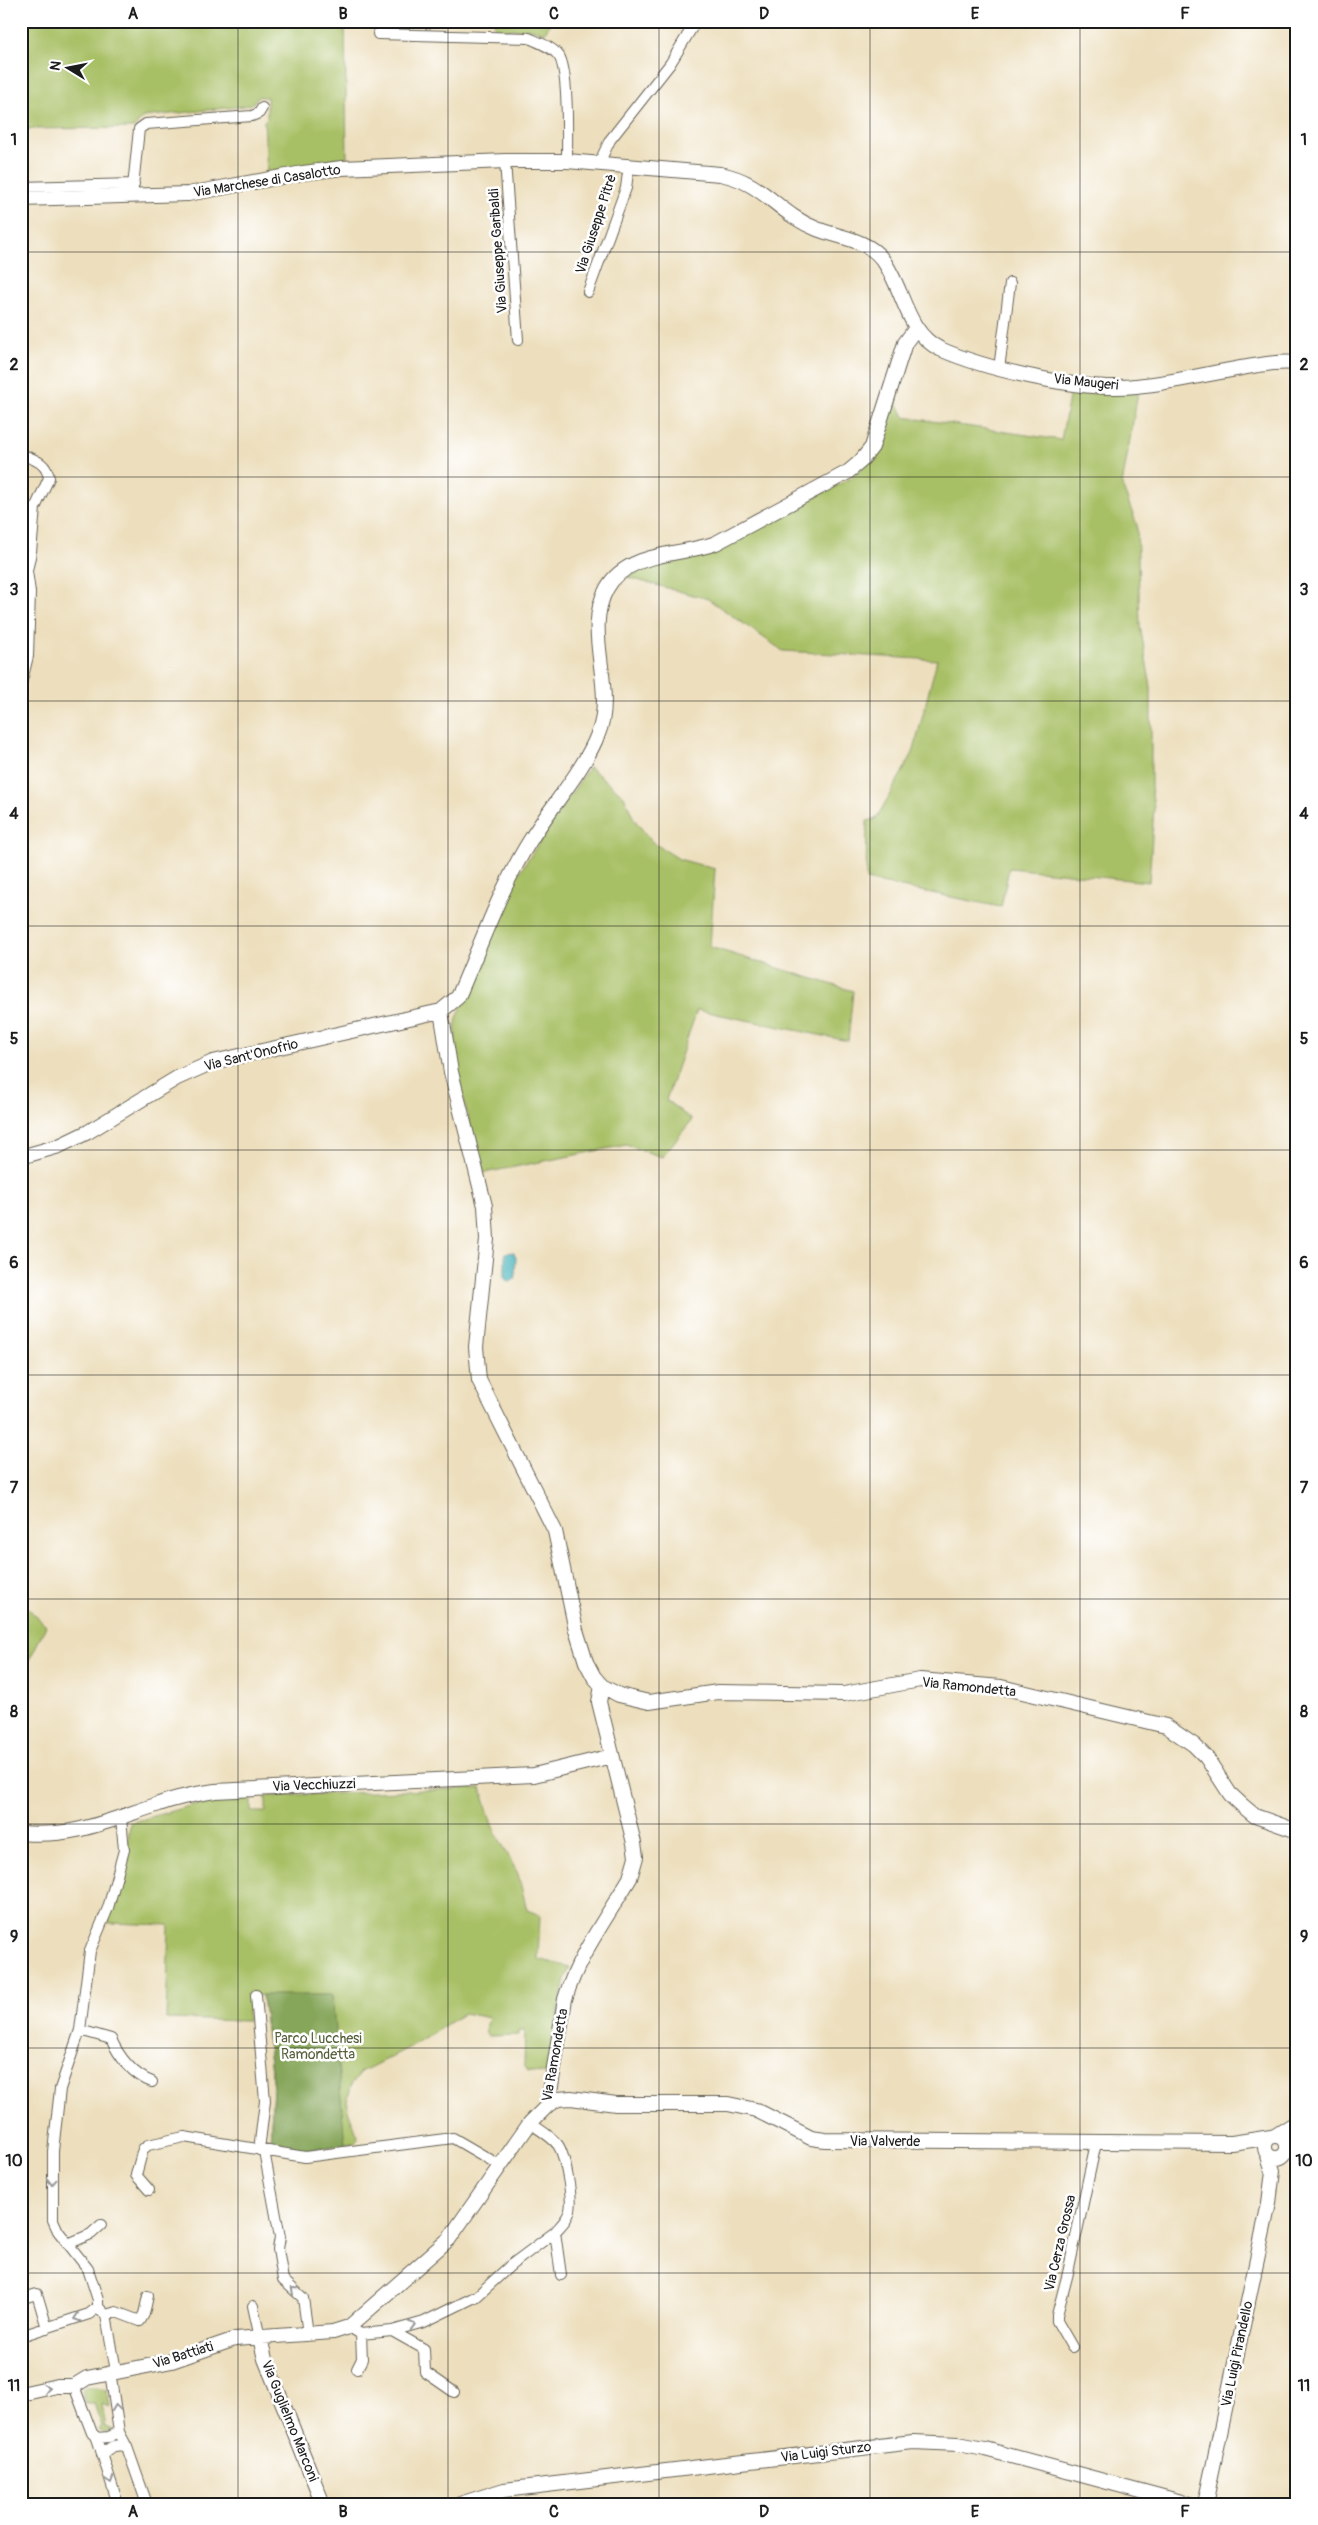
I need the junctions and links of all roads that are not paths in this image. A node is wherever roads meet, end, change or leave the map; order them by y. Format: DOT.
graph roads {
  1 [pos="696,21"];
  2 [pos="378,34"];
  3 [pos="262,108"];
  4 [pos="505,161"];
  5 [pos="568,161"];
  6 [pos="602,164"];
  7 [pos="629,165"];
  8 [pos="21,187"];
  9 [pos="133,190"];
  10 [pos="21,199"];
  11 [pos="1010,283"];
  12 [pos="588,292"];
  13 [pos="916,328"];
  14 [pos="518,340"];
  15 [pos="1297,363"];
  16 [pos="999,369"];
  17 [pos="21,454"];
  18 [pos="21,684"];
  19 [pos="440,1011"];
  20 [pos="21,1157"];
  21 [pos="602,1686"];
  22 [pos="612,1756"];
  23 [pos="121,1818"];
  24 [pos="1297,1831"];
  25 [pos="21,1833"];
  26 [pos="256,1996"];
  27 [pos="80,2030"];
  28 [pos="152,2082"];
  29 [pos="548,2105"];
  30 [pos="1297,2122"];
  31 [pos="530,2124"];
  32 [pos="1297,2134"];
  33 [pos="1273,2136"];
  34 [pos="1096,2142"];
  35 [pos="1232,2143"];
  36 [pos="1287,2150"];
  37 [pos="262,2151"];
  38 [pos="1266,2154"];
  39 [pos="501,2166"];
  40 [pos="150,2190"];
  41 [pos="1269,2203"];
  42 [pos="101,2225"];
  43 [pos="555,2232"];
  44 [pos="68,2244"];
  45 [pos="561,2275"];
  46 [pos="148,2296"];
  47 [pos="23,2298"];
  48 [pos="253,2306"];
  49 [pos="98,2307"];
  50 [pos="106,2316"];
  51 [pos="46,2328"];
  52 [pos="355,2330"];
  53 [pos="392,2331"];
  54 [pos="308,2334"];
  55 [pos="21,2336"];
  56 [pos="260,2338"];
  57 [pos="1072,2347"];
  58 [pos="357,2369"];
  59 [pos="114,2372"];
  60 [pos="74,2386"];
  61 [pos="454,2392"];
  62 [pos="21,2394"];
  63 [pos="119,2432"];
  64 [pos="97,2438"];
  65 [pos="127,2447"];
  66 [pos="102,2454"];
  67 [pos="118,2504"];
  68 [pos="147,2504"];
  69 [pos="323,2504"];
  70 [pos="460,2504"];
  71 [pos="1189,2504"];
  72 [pos="1205,2504"];
  1 -- 6 [label="street"];
  2 -- 5 [label="street"];
  3 -- 9 [label="street"];
  4 -- 5 [label="street, Via Marchese di Casalotto"];
  4 -- 9 [label="street, Via Marchese di Casalotto"];
  4 -- 14 [label="street, Via Giuseppe Garibaldi"];
  5 -- 6 [label="street, Via Marchese di Casalotto"];
  6 -- 7 [label="street, Via Marchese di Casalotto"];
  7 -- 12 [label="street, Via Giuseppe Pitrè"];
  7 -- 13 [label="street, Via Marchese di Casalotto"];
  8 -- 9 [label="street"];
  9 -- 10 [label="street, Via Marchese di Casalotto"];
  11 -- 16 [label="street"];
  13 -- 16 [label="street, Via Maugeri"];
  13 -- 19 [label="street"];
  15 -- 16 [label="street, Via Maugeri"];
  17 -- 18 [label="street"];
  19 -- 20 [label="street, Via Sant'Onofrio"];
  19 -- 21 [label="street"];
  21 -- 22 [label="street, Via Ramondetta"];
  21 -- 24 [label="street, Via Ramondetta"];
  22 -- 23 [label="street, Via Vecchiuzzi"];
  22 -- 29 [label="street, Via Ramondetta"];
  23 -- 25 [label="street, Via Vecchiuzzi"];
  23 -- 27 [label="street"];
  26 -- 37 [label="street"];
  27 -- 28 [label="street"];
  27 -- 44 [label="street, one-way"];
  29 -- 31 [label="street, Via Ramondetta"];
  29 -- 34 [label="street, Via Valverde"];
  30 -- 33 [label="street"];
  31 -- 39 [label="street, Via Ramondetta"];
  31 -- 43 [label="street"];
  32 -- 36 [label="street"];
  33 -- 35 [label="street"];
  33 -- 36 [label="street"];
  33 -- 38 [label="street"];
  34 -- 35 [label="street, Via Valverde"];
  34 -- 57 [label="street, Via Cerza Grossa"];
  35 -- 38 [label="street"];
  36 -- 38 [label="street"];
  36 -- 41 [label="street"];
  37 -- 39 [label="street"];
  37 -- 40 [label="street"];
  54 -- 37 [label="street, one-way"];
  38 -- 41 [label="street"];
  39 -- 52 [label="street, Via Ramondetta"];
  41 -- 72 [label="street, Via Luigi Pirandello"];
  42 -- 44 [label="street"];
  43 -- 45 [label="street"];
  53 -- 43 [label="street, one-way"];
  44 -- 49 [label="street"];
  46 -- 50 [label="street"];
  47 -- 51 [label="street"];
  48 -- 56 [label="street"];
  49 -- 50 [label="street"];
  49 -- 51 [label="street, one-way"];
  50 -- 59 [label="street"];
  51 -- 55 [label="street"];
  52 -- 53 [label="street"];
  52 -- 54 [label="street, Via Battiati"];
  52 -- 58 [label="street"];
  53 -- 61 [label="street"];
  54 -- 56 [label="street, Via Battiati"];
  56 -- 59 [label="street, Via Battiati"];
  56 -- 69 [label="street, Via Guglielmo Marconi"];
  59 -- 60 [label="street, Via Battiati"];
  63 -- 59 [label="street, one-way"];
  62 -- 60 [label="street, Via Battiati, one-way"];
  60 -- 64 [label="street"];
  63 -- 64 [label="street"];
  63 -- 65 [label="street"];
  64 -- 66 [label="street"];
  65 -- 66 [label="street"];
  65 -- 68 [label="street"];
  66 -- 67 [label="street, one-way"];
  70 -- 71 [label="street, Via Luigi Sturzo"];
}
